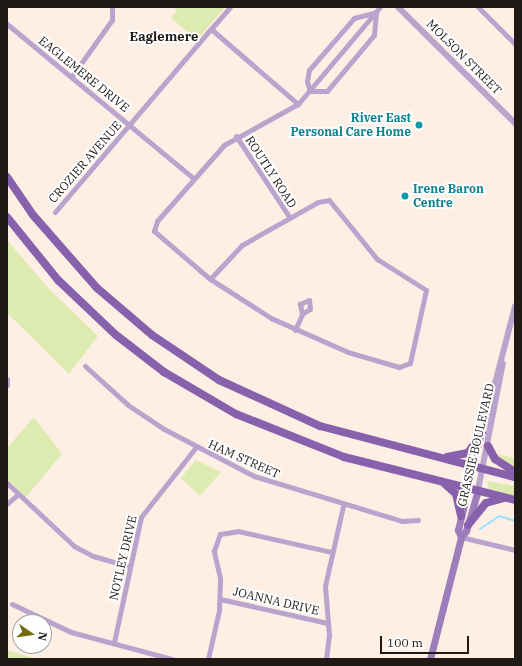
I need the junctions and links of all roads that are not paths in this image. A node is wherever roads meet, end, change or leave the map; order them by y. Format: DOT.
graph roads {
  1 [pos="112,7"];
  2 [pos="230,7"];
  3 [pos="380,7"];
  4 [pos="398,7"];
  5 [pos="478,7"];
  6 [pos="376,12"];
  7 [pos="7,24"];
  8 [pos="211,29"];
  9 [pos="515,44"];
  10 [pos="72,76"];
  11 [pos="310,91"];
  12 [pos="298,104"];
  13 [pos="515,123"];
  14 [pos="130,124"];
  15 [pos="236,136"];
  16 [pos="7,177"];
  17 [pos="194,178"];
  18 [pos="54,212"];
  19 [pos="7,217"];
  20 [pos="290,218"];
  21 [pos="210,280"];
  22 [pos="515,306"];
  23 [pos="302,314"];
  24 [pos="294,330"];
  25 [pos="504,356"];
  26 [pos="84,366"];
  27 [pos="7,379"];
  28 [pos="7,385"];
  29 [pos="482,432"];
  30 [pos="488,446"];
  31 [pos="196,448"];
  32 [pos="436,457"];
  33 [pos="473,466"];
  34 [pos="483,468"];
  35 [pos="515,472"];
  36 [pos="515,477"];
  37 [pos="427,478"];
  38 [pos="7,483"];
  39 [pos="468,488"];
  40 [pos="478,490"];
  41 [pos="18,494"];
  42 [pos="512,499"];
  43 [pos="7,504"];
  44 [pos="343,506"];
  45 [pos="461,516"];
  46 [pos="418,520"];
  47 [pos="468,525"];
  48 [pos="461,537"];
  49 [pos="515,550"];
  50 [pos="331,552"];
  51 [pos="129,566"];
  52 [pos="220,599"];
  53 [pos="12,604"];
  54 [pos="327,623"];
  55 [pos="114,642"];
  56 [pos="172,659"];
  57 [pos="208,659"];
  58 [pos="327,659"];
  59 [pos="430,659"];
  1 -- 10 [label="street"];
  2 -- 8 [label="street, EAGLEMERE DRIVE"];
  3 -- 6 [label="street"];
  4 -- 13 [label="street, MOLSON STREET"];
  5 -- 9 [label="street"];
  6 -- 11 [label="street"];
  6 -- 11 [label="street"];
  6 -- 11 [label="street"];
  7 -- 10 [label="street, EAGLEMERE DRIVE"];
  8 -- 12 [label="street"];
  8 -- 14 [label="street, EAGLEMERE DRIVE"];
  10 -- 14 [label="street, EAGLEMERE DRIVE"];
  11 -- 12 [label="street"];
  12 -- 15 [label="street"];
  14 -- 17 [label="street"];
  14 -- 18 [label="street, CROZIER AVENUE"];
  15 -- 17 [label="street"];
  15 -- 20 [label="street, ROUTLY ROAD"];
  16 -- 32 [label="main road"];
  17 -- 21 [label="street"];
  19 -- 37 [label="main road"];
  20 -- 21 [label="street"];
  20 -- 24 [label="street"];
  21 -- 24 [label="street"];
  22 -- 25 [label="street, GRASSIE BOULEVARD"];
  23 -- 24 [label="street"];
  25 -- 29 [label="street, GRASSIE BOULEVARD"];
  25 -- 30 [label="street, GRASSIE BOULEVARD"];
  26 -- 31 [label="street, HAM STREET"];
  27 -- 28 [label="street"];
  29 -- 32 [label="main road"];
  29 -- 33 [label="street, GRASSIE BOULEVARD"];
  30 -- 34 [label="street, GRASSIE BOULEVARD"];
  30 -- 35 [label="main road"];
  31 -- 44 [label="street, HAM STREET"];
  31 -- 51 [label="street, NOTLEY DRIVE"];
  32 -- 33 [label="main road"];
  33 -- 34 [label="main road"];
  33 -- 39 [label="street, GRASSIE BOULEVARD"];
  34 -- 36 [label="main road"];
  34 -- 40 [label="street, GRASSIE BOULEVARD"];
  37 -- 39 [label="main road"];
  37 -- 45 [label="main road"];
  38 -- 41 [label="street"];
  39 -- 40 [label="main road"];
  39 -- 45 [label="main road, GRASSIE BOULEVARD"];
  40 -- 42 [label="main road"];
  40 -- 47 [label="main road, GRASSIE BOULEVARD"];
  41 -- 43 [label="street"];
  41 -- 51 [label="street"];
  42 -- 47 [label="main road"];
  44 -- 46 [label="street, HAM STREET"];
  44 -- 50 [label="street"];
  45 -- 48 [label="main road, GRASSIE BOULEVARD"];
  47 -- 48 [label="main road, GRASSIE BOULEVARD"];
  48 -- 49 [label="street"];
  48 -- 59 [label="main road, GRASSIE BOULEVARD"];
  50 -- 52 [label="street"];
  50 -- 54 [label="street"];
  51 -- 55 [label="street, NOTLEY DRIVE"];
  52 -- 54 [label="street, JOANNA DRIVE"];
  52 -- 57 [label="street"];
  53 -- 55 [label="street"];
  54 -- 58 [label="street"];
  55 -- 56 [label="street"];
}
